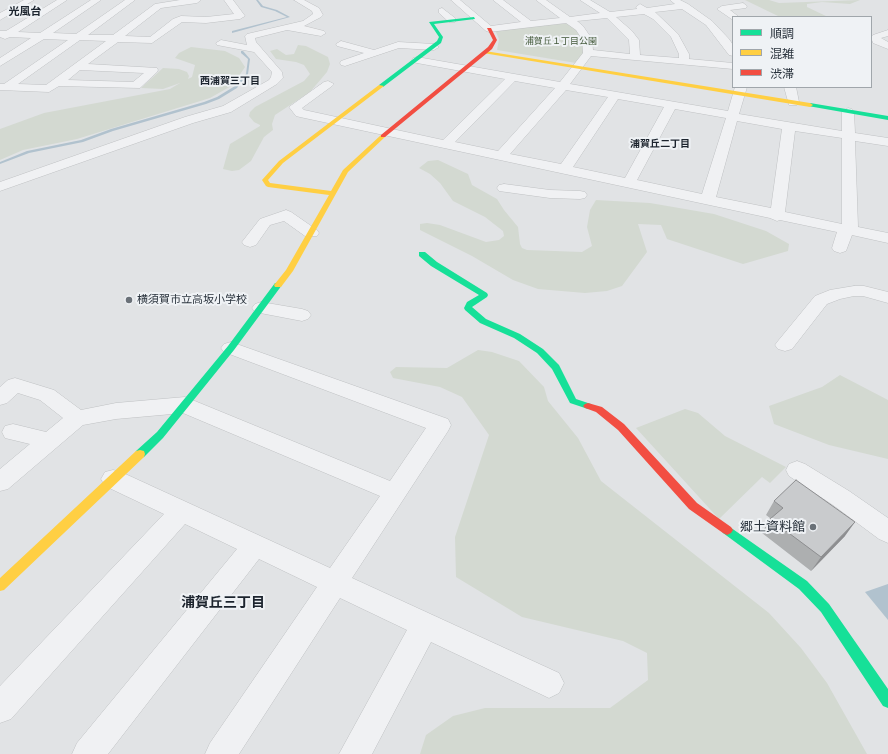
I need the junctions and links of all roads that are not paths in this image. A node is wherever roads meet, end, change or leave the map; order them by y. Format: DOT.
graph roads {
  1 [pos="30,0"];
  2 [pos="63,0"];
  3 [pos="97,0"];
  4 [pos="131,0"];
  5 [pos="194,0"];
  6 [pos="228,0"];
  7 [pos="298,0"];
  8 [pos="455,0"];
  9 [pos="497,0"];
  10 [pos="540,0"];
  11 [pos="584,0"];
  12 [pos="674,0"];
  13 [pos="634,4"];
  14 [pos="685,6"];
  15 [pos="743,6"];
  16 [pos="646,10"];
  17 [pos="442,11"];
  18 [pos="609,15"];
  19 [pos="732,16"];
  20 [pos="0,17"];
  21 [pos="474,18"];
  22 [pos="206,20"];
  23 [pos="452,20"];
  24 [pos="569,20"];
  25 [pos="530,25"];
  26 [pos="278,28"];
  27 [pos="489,30"];
  28 [pos="321,33"];
  29 [pos="888,33"];
  30 [pos="2,36"];
  31 [pos="41,36"];
  32 [pos="78,38"];
  33 [pos="114,39"];
  34 [pos="139,40"];
  35 [pos="364,41"];
  36 [pos="729,41"];
  37 [pos="221,43"];
  38 [pos="341,44"];
  39 [pos="888,46"];
  40 [pos="351,47"];
  41 [pos="434,47"];
  42 [pos="128,49"];
  43 [pos="257,50"];
  44 [pos="485,52"];
  45 [pos="375,53"];
  46 [pos="588,53"];
  47 [pos="635,57"];
  48 [pos="344,59"];
  49 [pos="417,60"];
  50 [pos="684,62"];
  51 [pos="0,63"];
  52 [pos="732,66"];
  53 [pos="78,67"];
  54 [pos="578,67"];
  55 [pos="465,69"];
  56 [pos="512,78"];
  57 [pos="57,83"];
  58 [pos="328,84"];
  59 [pos="563,86"];
  60 [pos="3,87"];
  61 [pos="790,88"];
  62 [pos="739,90"];
  63 [pos="615,95"];
  64 [pos="794,102"];
  65 [pos="671,105"];
  66 [pos="848,112"];
  67 [pos="732,116"];
  68 [pos="888,118"];
  69 [pos="334,121"];
  70 [pos="789,126"];
  71 [pos="386,133"];
  72 [pos="848,136"];
  73 [pos="888,142"];
  74 [pos="445,145"];
  75 [pos="501,156"];
  76 [pos="564,170"];
  77 [pos="591,175"];
  78 [pos="629,183"];
  79 [pos="0,187"];
  80 [pos="504,188"];
  81 [pos="332,193"];
  82 [pos="708,200"];
  83 [pos="777,216"];
  84 [pos="848,231"];
  85 [pos="311,233"];
  86 [pos="888,238"];
  87 [pos="250,242"];
  88 [pos="840,248"];
  89 [pos="422,254"];
  90 [pos="888,298"];
  91 [pos="261,308"];
  92 [pos="302,315"];
  93 [pos="785,345"];
  94 [pos="231,348"];
  95 [pos="0,398"];
  96 [pos="185,405"];
  97 [pos="77,418"];
  98 [pos="13,432"];
  99 [pos="49,442"];
  100 [pos="797,470"];
  101 [pos="113,479"];
  102 [pos="0,482"];
  103 [pos="396,493"];
  104 [pos="182,511"];
  105 [pos="884,523"];
  106 [pos="255,545"];
  107 [pos="336,582"];
  108 [pos="0,586"];
  109 [pos="426,624"];
  110 [pos="549,683"];
  111 [pos="888,701"];
  112 [pos="0,708"];
  113 [pos="88,754"];
  114 [pos="221,754"];
  115 [pos="355,754"];
  1 -- 20 [label="street"];
  2 -- 30 [label="street"];
  3 -- 31 [label="street"];
  4 -- 32 [label="street"];
  5 -- 22 [label="street"];
  5 -- 33 [label="street"];
  6 -- 22 [label="street"];
  7 -- 26 [label="street"];
  8 -- 21 [label="street"];
  9 -- 25 [label="street"];
  10 -- 24 [label="street"];
  11 -- 18 [label="street"];
  12 -- 14 [label="street"];
  13 -- 16 [label="street"];
  14 -- 16 [label="street"];
  14 -- 36 [label="street"];
  15 -- 19 [label="street"];
  16 -- 18 [label="street"];
  16 -- 50 [label="street"];
  17 -- 23 [label="street"];
  18 -- 24 [label="street"];
  18 -- 47 [label="street"];
  21 -- 23 [label="street"];
  21 -- 27 [label="street"];
  22 -- 34 [label="street"];
  23 -- 41 [label="street"];
  24 -- 25 [label="street"];
  24 -- 46 [label="street"];
  25 -- 27 [label="street"];
  26 -- 28 [label="street"];
  26 -- 43 [label="street"];
  27 -- 44 [label="street"];
  29 -- 39 [label="street"];
  30 -- 31 [label="street"];
  31 -- 32 [label="street"];
  31 -- 51 [label="street"];
  32 -- 33 [label="street"];
  32 -- 60 [label="street"];
  33 -- 34 [label="street"];
  33 -- 53 [label="street"];
  34 -- 42 [label="street"];
  35 -- 40 [label="street"];
  37 -- 43 [label="street"];
  38 -- 40 [label="street"];
  40 -- 45 [label="street"];
  41 -- 45 [label="street"];
  41 -- 49 [label="street"];
  43 -- 79 [label="street"];
  44 -- 54 [label="street"];
  44 -- 55 [label="street"];
  45 -- 48 [label="street"];
  46 -- 47 [label="street"];
  46 -- 54 [label="street"];
  47 -- 50 [label="street"];
  49 -- 55 [label="street"];
  49 -- 69 [label="street"];
  50 -- 52 [label="street"];
  53 -- 57 [label="street"];
  53 -- 57 [label="street"];
  54 -- 59 [label="street"];
  54 -- 62 [label="street"];
  55 -- 56 [label="street"];
  55 -- 71 [label="street"];
  56 -- 59 [label="street"];
  56 -- 74 [label="street"];
  57 -- 60 [label="street"];
  58 -- 69 [label="street"];
  59 -- 63 [label="street"];
  59 -- 75 [label="street"];
  61 -- 64 [label="street"];
  62 -- 64 [label="street"];
  62 -- 67 [label="street"];
  63 -- 65 [label="street"];
  63 -- 76 [label="street"];
  64 -- 66 [label="street"];
  65 -- 67 [label="street"];
  65 -- 78 [label="street"];
  66 -- 68 [label="street"];
  66 -- 72 [label="street"];
  67 -- 70 [label="street"];
  67 -- 82 [label="street"];
  69 -- 71 [label="street"];
  69 -- 81 [label="street"];
  70 -- 72 [label="street"];
  70 -- 83 [label="street"];
  71 -- 74 [label="street"];
  71 -- 81 [label="street"];
  72 -- 73 [label="street"];
  72 -- 84 [label="street"];
  74 -- 75 [label="street"];
  75 -- 76 [label="street"];
  76 -- 77 [label="street"];
  77 -- 78 [label="street"];
  77 -- 80 [label="street"];
  78 -- 82 [label="street"];
  81 -- 85 [label="street"];
  82 -- 83 [label="street"];
  83 -- 84 [label="street"];
  84 -- 86 [label="street"];
  84 -- 88 [label="street"];
  85 -- 87 [label="street"];
  85 -- 91 [label="street"];
  89 -- 111 [label="street"];
  90 -- 93 [label="street"];
  91 -- 92 [label="street"];
  91 -- 94 [label="street"];
  94 -- 96 [label="street"];
  94 -- 103 [label="street"];
  95 -- 97 [label="street"];
  96 -- 97 [label="street"];
  96 -- 101 [label="street"];
  96 -- 103 [label="street"];
  97 -- 99 [label="street"];
  98 -- 99 [label="street"];
  99 -- 102 [label="street"];
  100 -- 105 [label="street"];
  101 -- 104 [label="street"];
  101 -- 108 [label="street"];
  103 -- 107 [label="street"];
  104 -- 106 [label="street"];
  104 -- 112 [label="street"];
  106 -- 107 [label="street"];
  106 -- 113 [label="street"];
  107 -- 109 [label="street"];
  107 -- 114 [label="street"];
  109 -- 110 [label="street"];
  109 -- 115 [label="street"];
}
